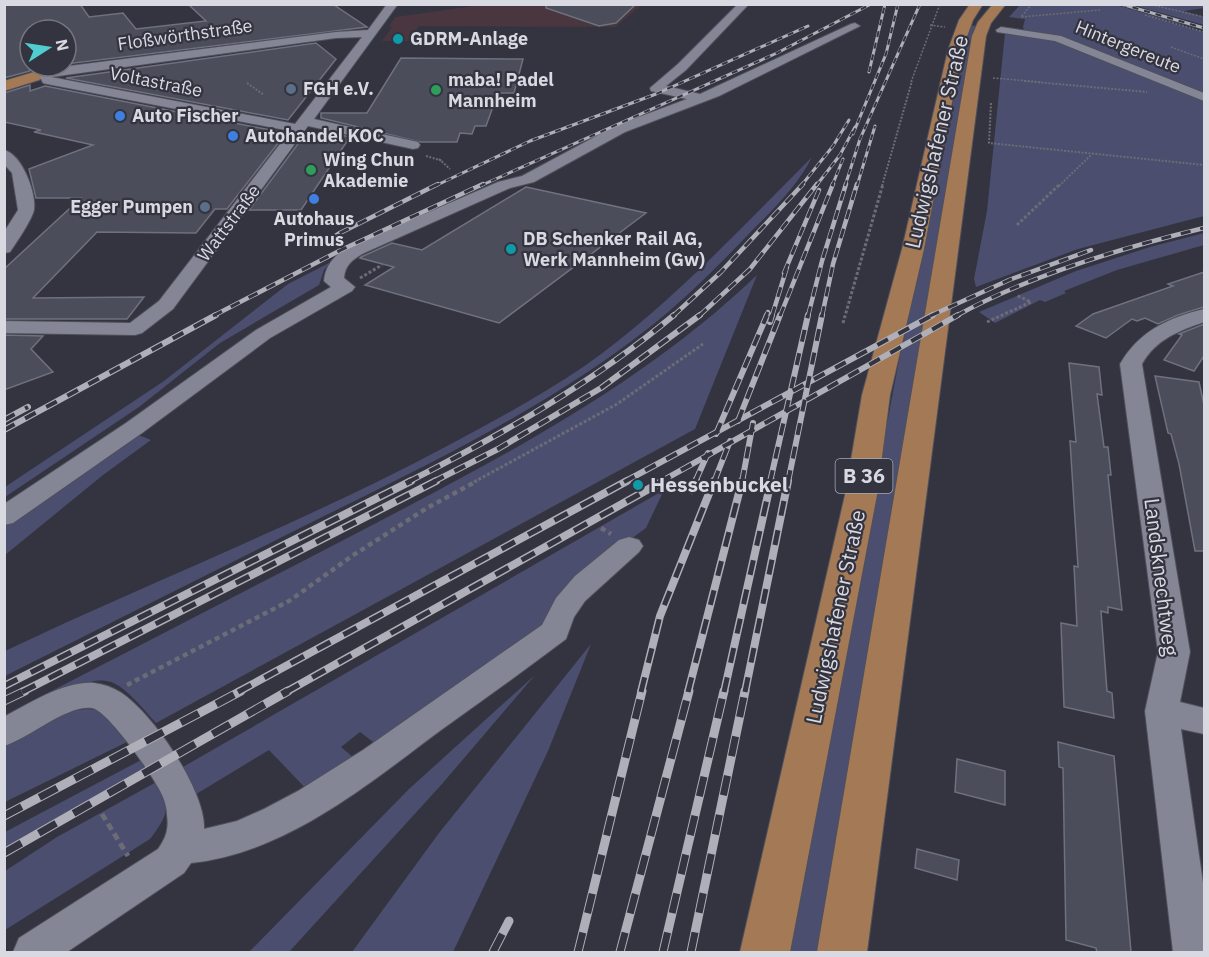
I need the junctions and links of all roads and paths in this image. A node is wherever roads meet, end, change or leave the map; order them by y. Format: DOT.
graph roads {
  1 [pos="393,4"];
  2 [pos="744,4"];
  3 [pos="940,4"];
  4 [pos="977,4"];
  5 [pos="1032,4"];
  6 [pos="1148,4"];
  7 [pos="1100,10"];
  8 [pos="1145,15"];
  9 [pos="1000,17"];
  10 [pos="1204,17"];
  11 [pos="855,26"];
  12 [pos="1204,32"];
  13 [pos="372,33"];
  14 [pos="1171,47"];
  15 [pos="1204,59"];
  16 [pos="78,69"];
  17 [pos="24,78"];
  18 [pos="41,78"];
  19 [pos="993,78"];
  20 [pos="247,83"];
  21 [pos="4,84"];
  22 [pos="1157,93"];
  23 [pos="264,95"];
  24 [pos="1204,97"];
  25 [pos="701,98"];
  26 [pos="303,125"];
  27 [pos="989,143"];
  28 [pos="417,150"];
  29 [pos="1092,153"];
  30 [pos="4,154"];
  31 [pos="1204,165"];
  32 [pos="450,169"];
  33 [pos="1017,225"];
  34 [pos="4,248"];
  35 [pos="1016,295"];
  36 [pos="1204,315"];
  37 [pos="987,322"];
  38 [pos="843,323"];
  39 [pos="4,327"];
  40 [pos="703,344"];
  41 [pos="4,517"];
  42 [pos="629,546"];
  43 [pos="102,697"];
  44 [pos="1162,711"];
  45 [pos="1204,721"];
  46 [pos="4,733"];
  47 [pos="102,814"];
  48 [pos="121,844"];
  49 [pos="182,849"];
  50 [pos="33,952"];
  51 [pos="765,952"];
  52 [pos="842,952"];
  53 [pos="1193,952"];
  1 -- 13 [label="street, Wattstraße"];
  2 -- 25 [label="street"];
  3 -- 38 [label="path"];
  4 -- 51 [label="main road, Ludwigshafener Straße / B 36"];
  5 -- 7 [label="path"];
  6 -- 10 [label="path"];
  8 -- 12 [label="path"];
  9 -- 24 [label="street, Hintergereute"];
  9 -- 52 [label="main road, Ludwigshafener Straße / B 36"];
  11 -- 25 [label="street"];
  13 -- 16 [label="street, Floßwörthstraße"];
  13 -- 26 [label="street, Wattstraße"];
  14 -- 15 [label="path"];
  17 -- 21 [label="main road, Floßwörthstraße"];
  18 -- 26 [label="street, Voltastraße"];
  19 -- 22 [label="path"];
  20 -- 23 [label="path"];
  25 -- 41 [label="street"];
  26 -- 28 [label="street, Voltastraße"];
  26 -- 39 [label="street, Wattstraße"];
  27 -- 29 [label="path"];
  28 -- 32 [label="path"];
  29 -- 31 [label="path"];
  29 -- 33 [label="path"];
  30 -- 34 [label="street"];
  35 -- 37 [label="path"];
  36 -- 44 [label="street, Landsknechtweg"];
  40 -- 43 [label="path"];
  42 -- 49 [label="street"];
  43 -- 46 [label="street"];
  43 -- 49 [label="street"];
  44 -- 45 [label="street"];
  44 -- 53 [label="street, Landsknechtweg"];
  47 -- 48 [label="path"];
  49 -- 50 [label="street"];
}
